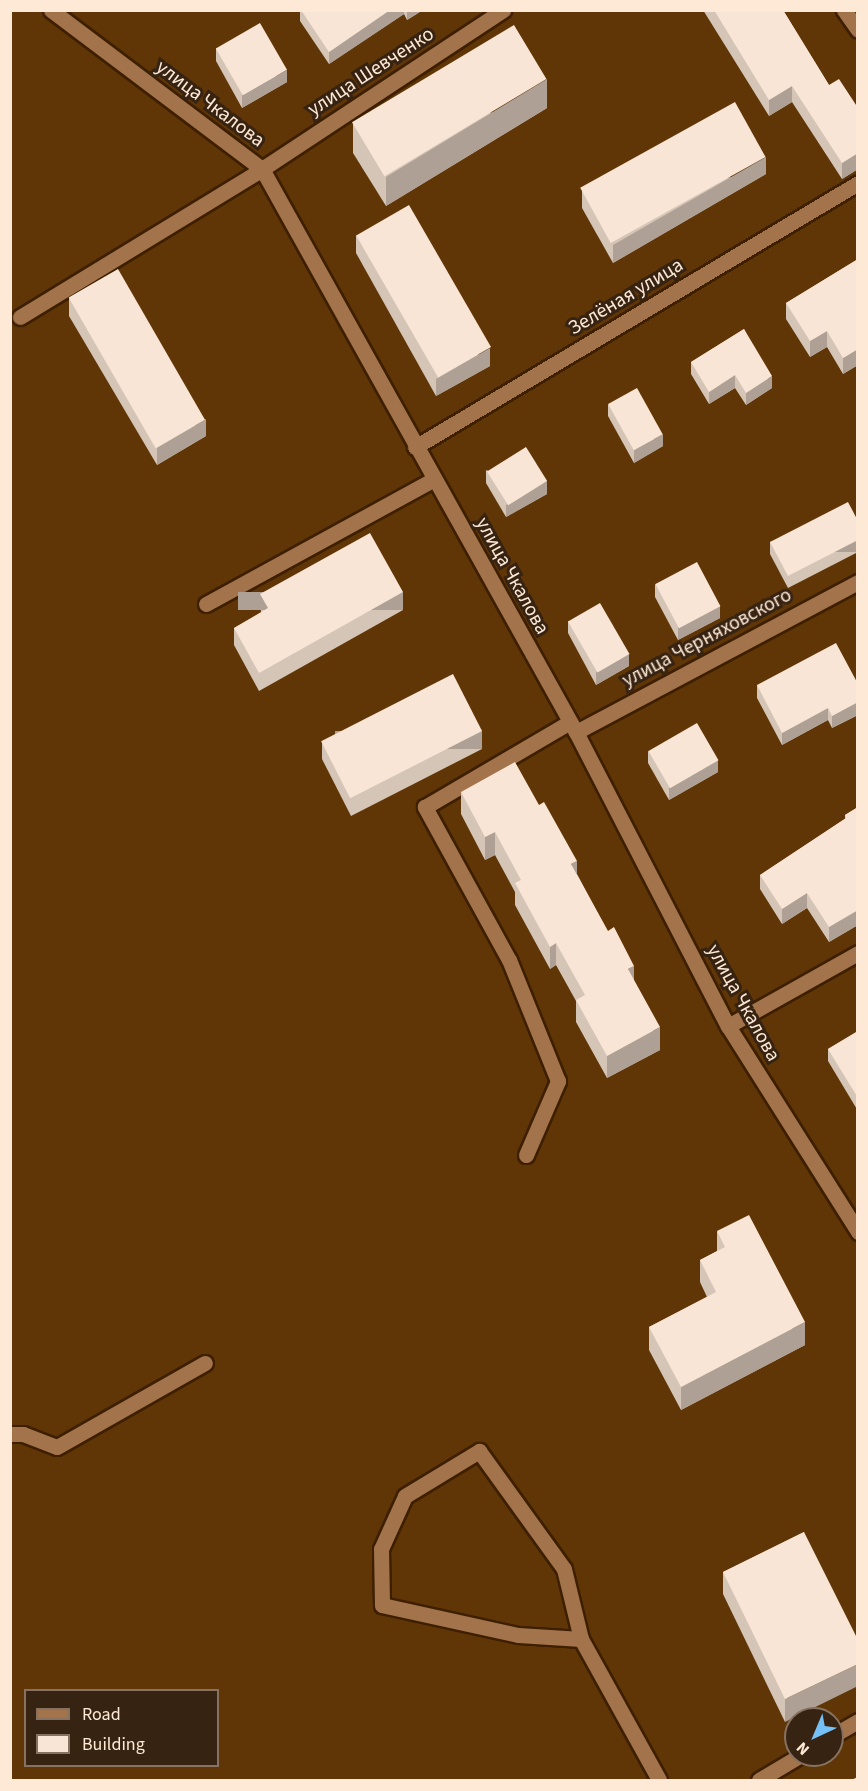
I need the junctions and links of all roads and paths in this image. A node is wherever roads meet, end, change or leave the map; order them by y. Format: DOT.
graph roads {
  1 [pos="51,10"];
  2 [pos="503,10"];
  3 [pos="844,10"];
  4 [pos="858,30"];
  5 [pos="262,168"];
  6 [pos="858,183"];
  7 [pos="20,317"];
  8 [pos="415,447"];
  9 [pos="434,479"];
  10 [pos="858,582"];
  11 [pos="206,603"];
  12 [pos="573,727"];
  13 [pos="858,953"];
  14 [pos="728,1026"];
  15 [pos="526,1155"];
  16 [pos="858,1232"];
  17 [pos="205,1363"];
  18 [pos="10,1434"];
  19 [pos="581,1639"];
  20 [pos="858,1721"];
  21 [pos="844,1729"];
  22 [pos="784,1765"];
  23 [pos="659,1780"];
  24 [pos="759,1780"];
  1 -- 5 [label="street, улица Чкалова"];
  2 -- 5 [label="street, улица Шевченко"];
  3 -- 4 [label="street"];
  5 -- 7 [label="street, улица Шевченко"];
  5 -- 8 [label="street, улица Чкалова"];
  6 -- 8 [label="street, Зелёная улица"];
  8 -- 9 [label="street, улица Чкалова"];
  9 -- 11 [label="street"];
  9 -- 12 [label="street, улица Чкалова"];
  10 -- 12 [label="street, улица Черняховского"];
  12 -- 14 [label="street, улица Чкалова"];
  12 -- 15 [label="street, улица Черняховского"];
  13 -- 14 [label="street"];
  14 -- 16 [label="street, улица Чкалова"];
  17 -- 18 [label="street"];
  19 -- 19 [label="street"];
  19 -- 23 [label="street"];
  20 -- 21 [label="street"];
  22 -- 24 [label="street"];
}
